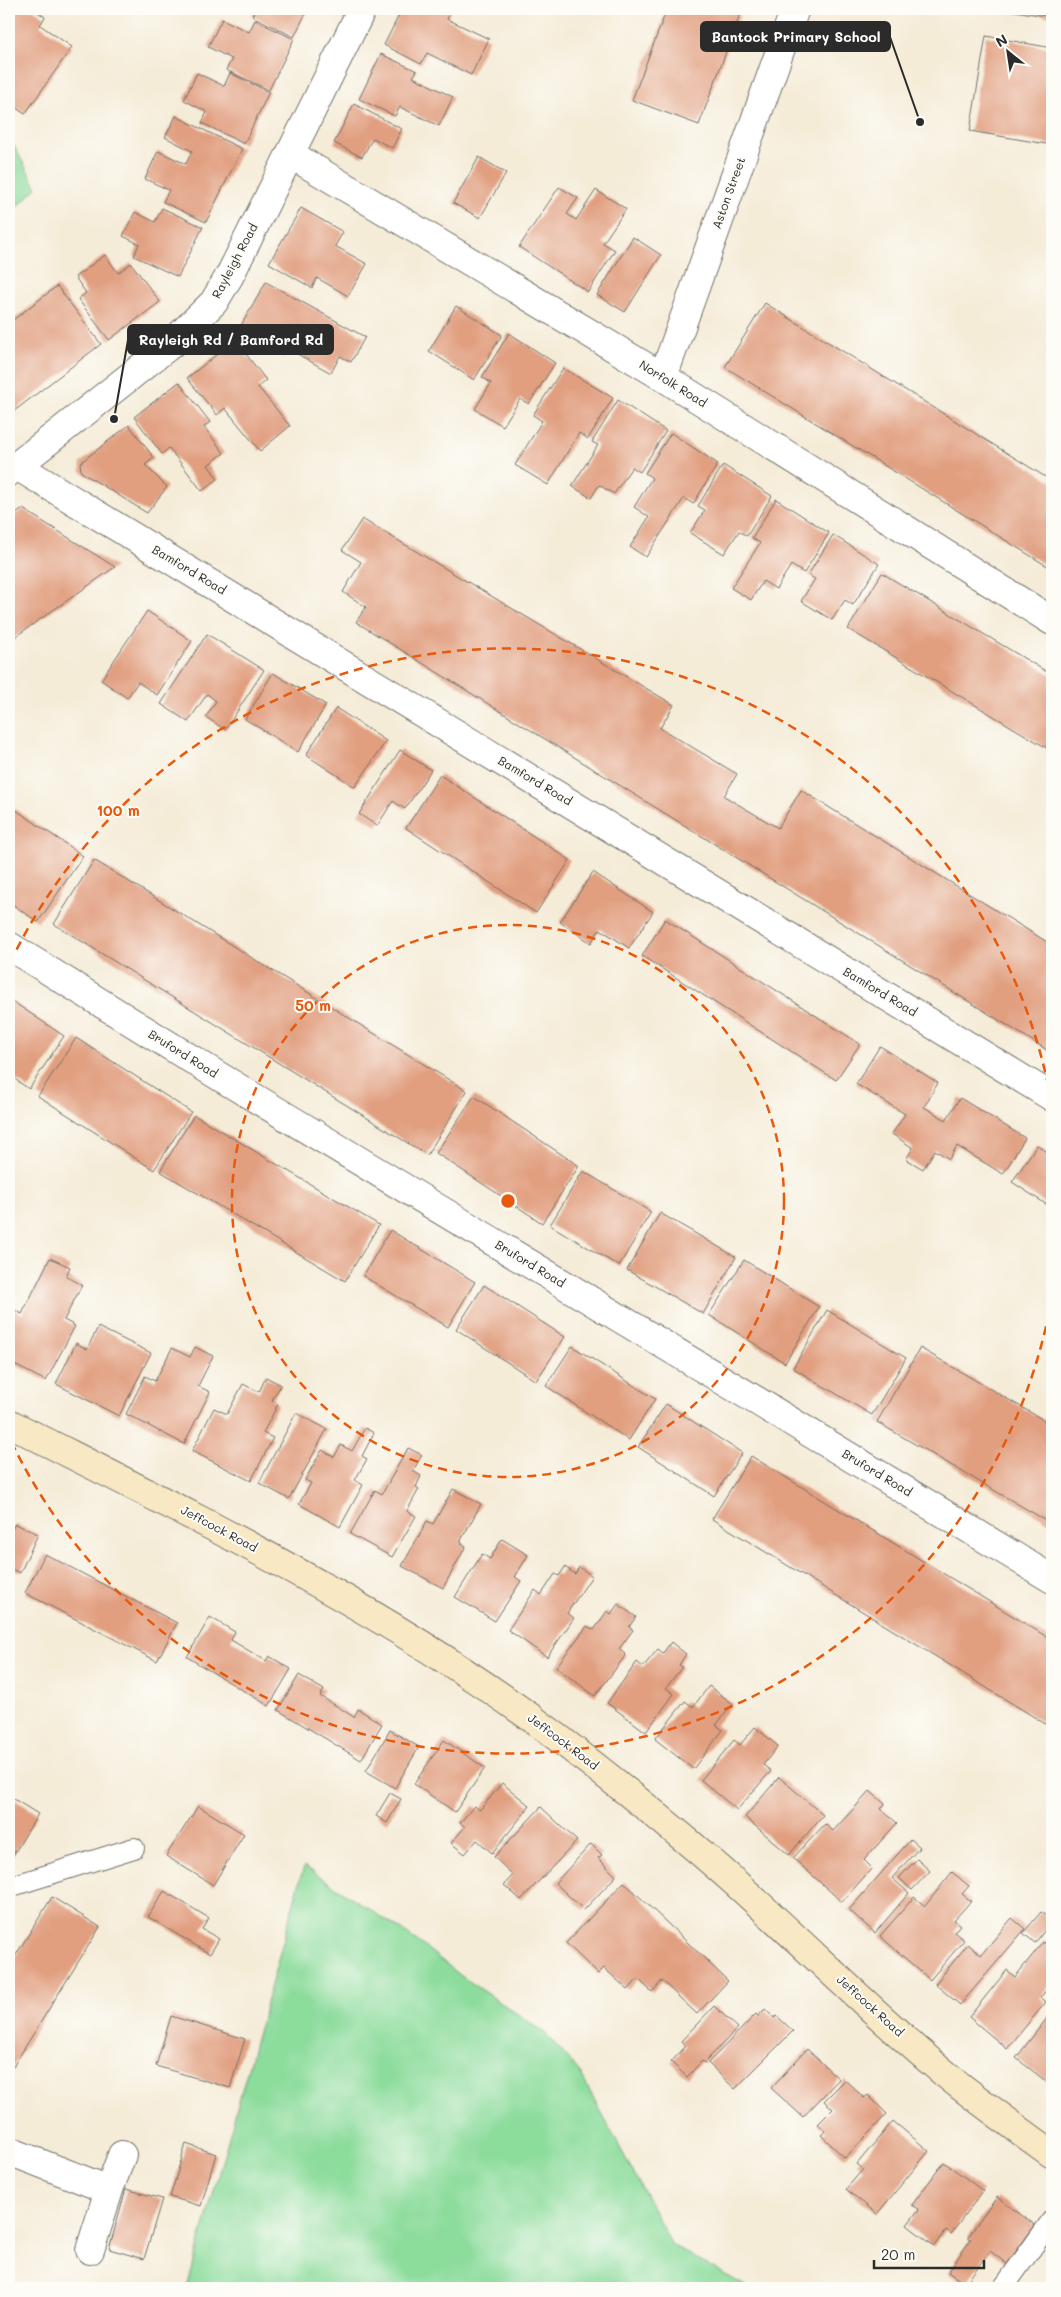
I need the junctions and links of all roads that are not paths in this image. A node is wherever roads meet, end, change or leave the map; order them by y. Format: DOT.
graph roads {
  1 [pos="362,9"];
  2 [pos="795,9"];
  3 [pos="290,154"];
  4 [pos="663,377"];
  5 [pos="13,469"];
  6 [pos="1052,621"];
  7 [pos="9,946"];
  8 [pos="1052,1097"];
  9 [pos="9,1423"];
  10 [pos="1052,1579"];
  11 [pos="134,1848"];
  12 [pos="9,1887"];
  13 [pos="9,2151"];
  14 [pos="1052,2154"];
  15 [pos="122,2155"];
  16 [pos="109,2190"];
  17 [pos="1052,2220"];
  18 [pos="90,2250"];
  19 [pos="1003,2288"];
  1 -- 3 [label="street, Rayleigh Road"];
  2 -- 4 [label="street, Aston Street"];
  3 -- 4 [label="street, Norfolk Road"];
  3 -- 5 [label="street, Rayleigh Road"];
  4 -- 6 [label="street, Norfolk Road"];
  5 -- 8 [label="street, Bamford Road"];
  7 -- 10 [label="street, Bruford Road"];
  9 -- 14 [label="street, Jeffcock Road"];
  11 -- 12 [label="lane"];
  13 -- 16 [label="street"];
  15 -- 16 [label="street"];
  16 -- 18 [label="street"];
  17 -- 19 [label="lane"];
}
